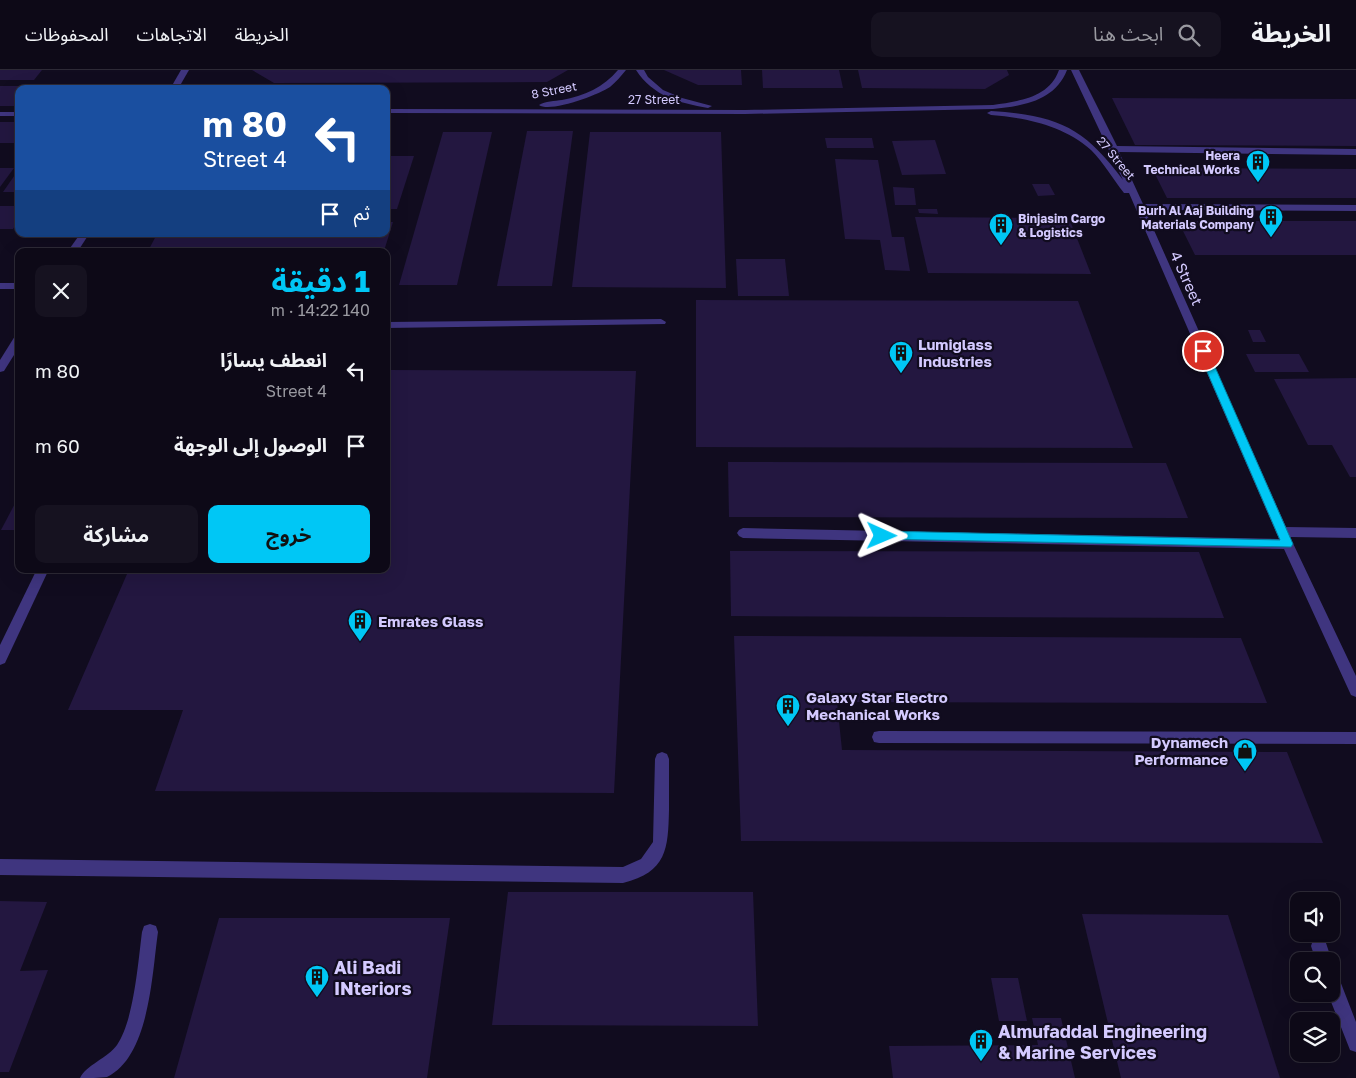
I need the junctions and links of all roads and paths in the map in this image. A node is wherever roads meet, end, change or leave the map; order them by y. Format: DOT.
graph roads {
  1 [pos="185,70"];
  2 [pos="622,70"];
  3 [pos="640,70"];
  4 [pos="1063,70"];
  5 [pos="1075,70"];
  6 [pos="176,85"];
  7 [pos="922,110"];
  8 [pos="390,111"];
  9 [pos="481,111"];
  10 [pos="745,112"];
  11 [pos="0,114"];
  12 [pos="15,114"];
  13 [pos="1114,149"];
  14 [pos="1356,152"];
  15 [pos="1140,207"];
  16 [pos="1356,208"];
  17 [pos="82,237"];
  18 [pos="75,248"];
  19 [pos="0,286"];
  20 [pos="15,286"];
  21 [pos="661,322"];
  22 [pos="390,325"];
  23 [pos="15,344"];
  24 [pos="0,368"];
  25 [pos="1282,532"];
  26 [pos="743,533"];
  27 [pos="1356,533"];
  28 [pos="1288,544"];
  29 [pos="41,573"];
  30 [pos="0,660"];
  31 [pos="1356,691"];
  32 [pos="879,737"];
  33 [pos="1356,738"];
  34 [pos="662,759"];
  35 [pos="0,867"];
  36 [pos="150,932"];
  37 [pos="1340,1002"];
  38 [pos="1356,1044"];
  39 [pos="88,1078"];
  1 -- 6 [label="street"];
  2 -- 9 [label="street, 8 Street"];
  3 -- 10 [label="street"];
  4 -- 7 [label="street, 27 Street"];
  5 -- 13 [label="street, 4 Street"];
  7 -- 10 [label="street, 27 Street"];
  7 -- 15 [label="street, 27 Street"];
  8 -- 9 [label="street, 27 Street"];
  9 -- 10 [label="street, 27 Street"];
  11 -- 12 [label="street"];
  13 -- 14 [label="street"];
  13 -- 15 [label="street, 4 Street"];
  15 -- 16 [label="street"];
  15 -- 25 [label="street, 4 Street"];
  17 -- 18 [label="street"];
  19 -- 20 [label="street"];
  21 -- 22 [label="street"];
  23 -- 24 [label="street"];
  25 -- 27 [label="street"];
  25 -- 28 [label="street, 4 Street"];
  26 -- 28 [label="street"];
  28 -- 31 [label="street, 4 Street"];
  29 -- 30 [label="street"];
  32 -- 33 [label="street"];
  34 -- 35 [label="street"];
  36 -- 39 [label="street"];
  37 -- 38 [label="street"];
}
